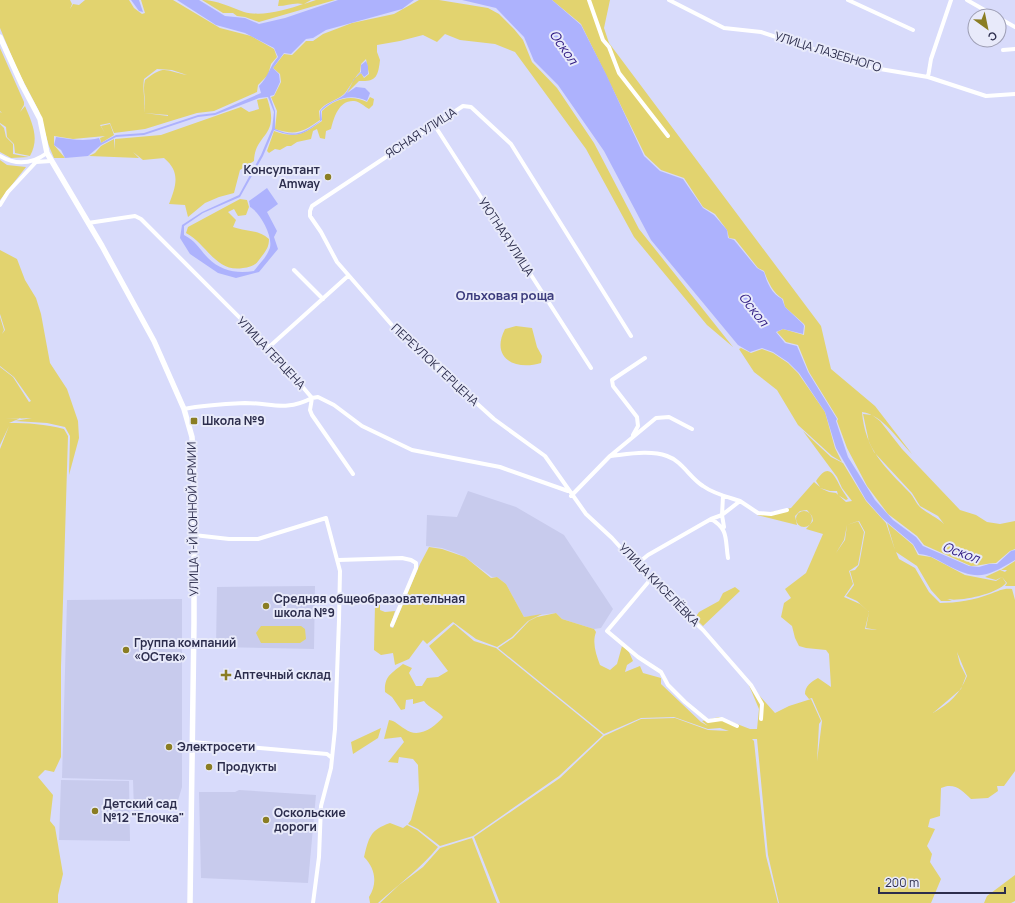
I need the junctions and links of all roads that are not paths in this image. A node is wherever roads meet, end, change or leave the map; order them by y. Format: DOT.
graph roads {
  1 [pos="589,0"];
  2 [pos="669,0"];
  3 [pos="848,0"];
  4 [pos="951,0"];
  5 [pos="967,0"];
  6 [pos="981,8"];
  7 [pos="913,30"];
  8 [pos="0,37"];
  9 [pos="1015,49"];
  10 [pos="1003,50"];
  11 [pos="928,77"];
  12 [pos="1015,94"];
  13 [pos="435,126"];
  14 [pos="668,136"];
  15 [pos="47,153"];
  16 [pos="0,156"];
  17 [pos="52,161"];
  18 [pos="36,162"];
  19 [pos="0,205"];
  20 [pos="88,223"];
  21 [pos="336,262"];
  22 [pos="294,270"];
  23 [pos="348,276"];
  24 [pos="323,299"];
  25 [pos="631,336"];
  26 [pos="269,347"];
  27 [pos="645,358"];
  28 [pos="590,368"];
  29 [pos="312,398"];
  30 [pos="184,409"];
  31 [pos="692,429"];
  32 [pos="632,438"];
  33 [pos="545,456"];
  34 [pos="610,456"];
  35 [pos="352,474"];
  36 [pos="568,491"];
  37 [pos="571,496"];
  38 [pos="723,496"];
  39 [pos="740,501"];
  40 [pos="787,510"];
  41 [pos="722,515"];
  42 [pos="711,519"];
  43 [pos="724,528"];
  44 [pos="194,535"];
  45 [pos="728,558"];
  46 [pos="338,560"];
  47 [pos="636,564"];
  48 [pos="650,580"];
  49 [pos="392,625"];
  50 [pos="761,719"];
  51 [pos="737,726"];
  52 [pos="192,742"];
  53 [pos="332,758"];
  54 [pos="190,903"];
  55 [pos="313,903"];
  1 -- 14 [label="street"];
  2 -- 11 [label="street, УЛИЦА ЛАЗЕБНОГО"];
  3 -- 7 [label="street"];
  4 -- 11 [label="street"];
  5 -- 6 [label="street"];
  8 -- 15 [label="main road, УЛИЦА 1-Й КОННОЙ АРМИИ"];
  9 -- 10 [label="street"];
  11 -- 12 [label="street, УЛИЦА ЛАЗЕБНОГО"];
  13 -- 21 [label="street, ЯСНАЯ УЛИЦА"];
  13 -- 25 [label="street, ЯСНАЯ УЛИЦА"];
  13 -- 28 [label="street, УЮТНАЯ УЛИЦА"];
  15 -- 17 [label="main road, УЛИЦА 1-Й КОННОЙ АРМИИ"];
  15 -- 18 [label="street"];
  16 -- 18 [label="street"];
  17 -- 18 [label="street"];
  17 -- 20 [label="main road, УЛИЦА 1-Й КОННОЙ АРМИИ"];
  18 -- 19 [label="street"];
  20 -- 26 [label="street, УЛИЦА ГЕРЦЕНА"];
  20 -- 30 [label="main road, УЛИЦА 1-Й КОННОЙ АРМИИ"];
  21 -- 23 [label="street, ПЕРЕУЛОК ГЕРЦЕНА"];
  22 -- 24 [label="street"];
  23 -- 24 [label="street"];
  23 -- 33 [label="street, ПЕРЕУЛОК ГЕРЦЕНА"];
  24 -- 26 [label="street"];
  26 -- 29 [label="street, УЛИЦА ГЕРЦЕНА"];
  27 -- 32 [label="street"];
  29 -- 30 [label="street"];
  29 -- 35 [label="street"];
  29 -- 36 [label="street, УЛИЦА ГЕРЦЕНА"];
  30 -- 44 [label="main road, УЛИЦА 1-Й КОННОЙ АРМИИ"];
  31 -- 32 [label="street"];
  32 -- 34 [label="street"];
  33 -- 36 [label="street, УЛИЦА КИСЕЛЁВКА"];
  34 -- 37 [label="street"];
  34 -- 38 [label="street"];
  36 -- 37 [label="street, УЛИЦА КИСЕЛЁВКА"];
  37 -- 47 [label="street, УЛИЦА КИСЕЛЁВКА"];
  38 -- 39 [label="street"];
  38 -- 41 [label="street"];
  39 -- 40 [label="street"];
  39 -- 41 [label="street"];
  41 -- 42 [label="street"];
  41 -- 43 [label="street"];
  42 -- 43 [label="street"];
  42 -- 47 [label="street"];
  43 -- 45 [label="street"];
  44 -- 46 [label="street"];
  44 -- 52 [label="main road, УЛИЦА 1-Й КОННОЙ АРМИИ"];
  46 -- 49 [label="street"];
  46 -- 53 [label="street"];
  47 -- 48 [label="street, УЛИЦА КИСЕЛЁВКА"];
  48 -- 50 [label="street, УЛИЦА КИСЕЛЁВКА"];
  48 -- 51 [label="street"];
  52 -- 53 [label="street"];
  52 -- 54 [label="main road, УЛИЦА 1-Й КОННОЙ АРМИИ"];
  53 -- 55 [label="street"];
}
